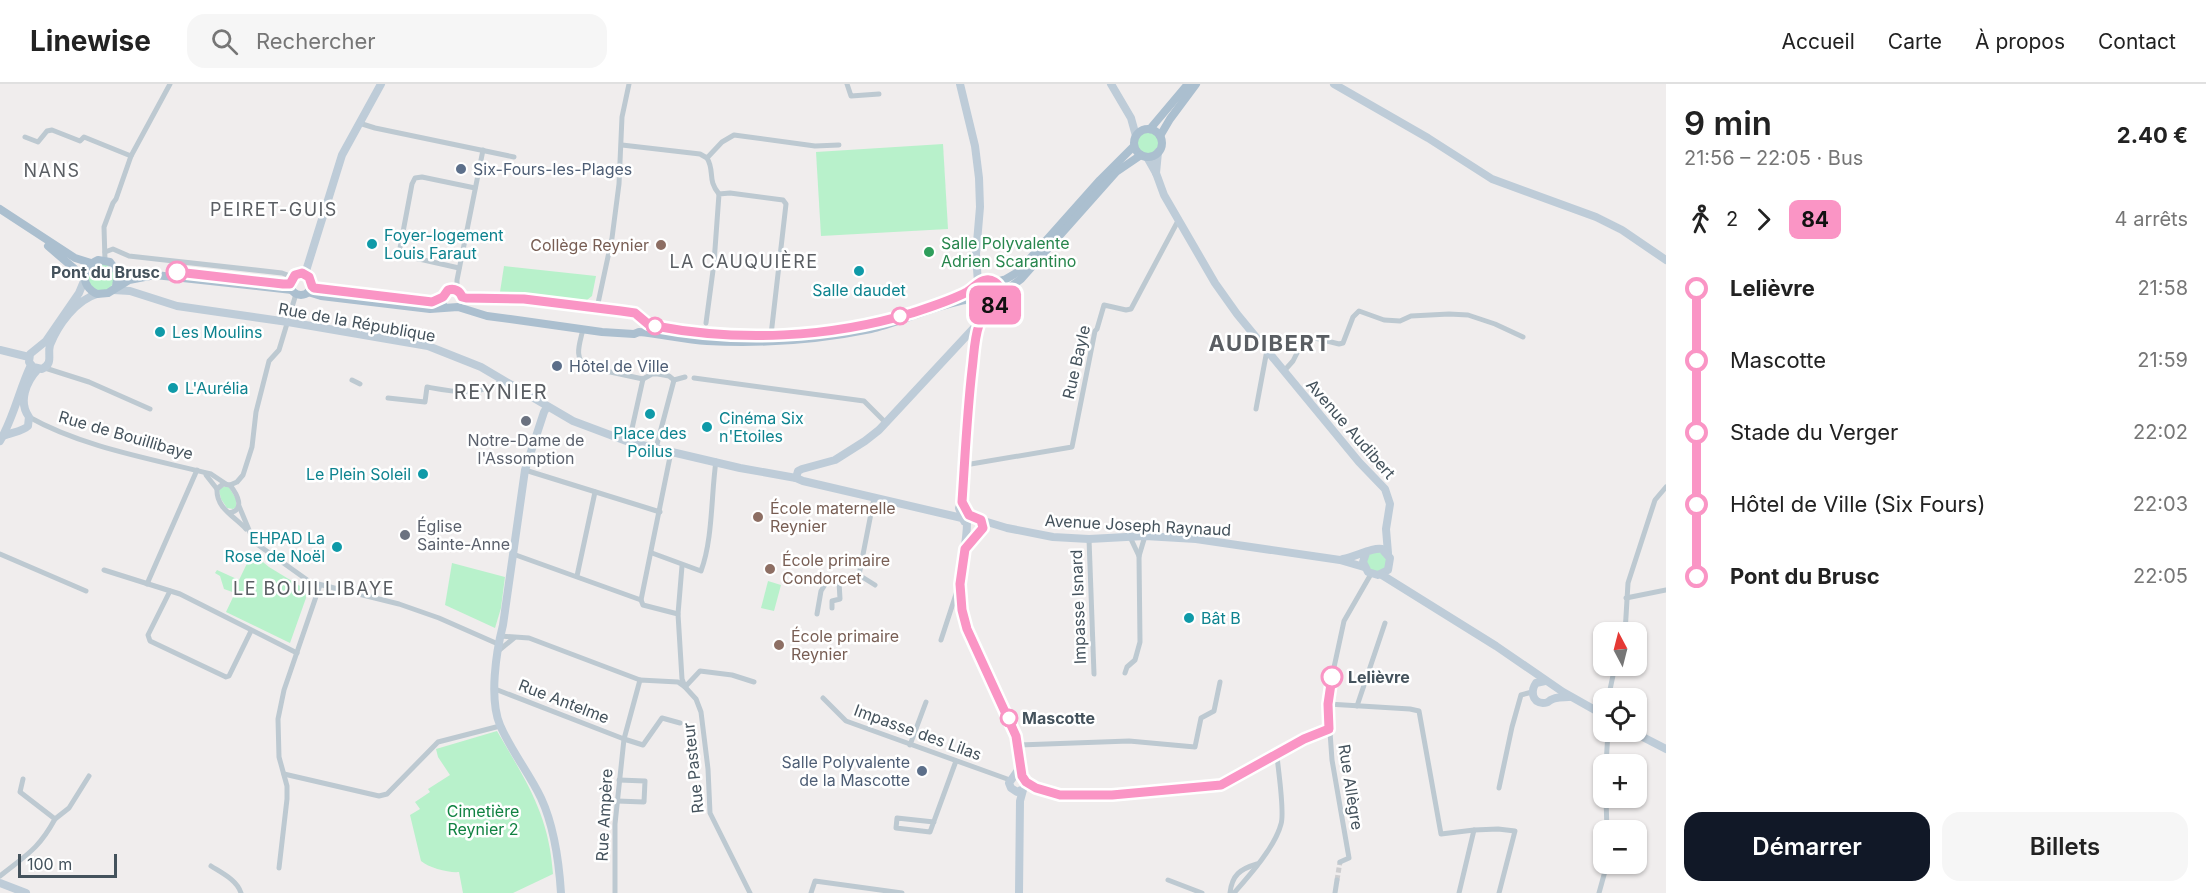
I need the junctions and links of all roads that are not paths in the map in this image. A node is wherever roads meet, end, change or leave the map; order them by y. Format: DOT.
graph roads {
  1 [pos="170,84"];
  2 [pos="381,84"];
  3 [pos="629,84"];
  4 [pos="847,84"];
  5 [pos="960,84"];
  6 [pos="1111,84"];
  7 [pos="1188,84"];
  8 [pos="1196,84"];
  9 [pos="1336,84"];
  10 [pos="879,94"];
  11 [pos="1133,122"];
  12 [pos="359,123"];
  13 [pos="1147,130"];
  14 [pos="1136,136"];
  15 [pos="1160,136"];
  16 [pos="25,138"];
  17 [pos="622,145"];
  18 [pos="839,145"];
  19 [pos="1134,146"];
  20 [pos="483,150"];
  21 [pos="1158,152"];
  22 [pos="131,156"];
  23 [pos="1144,156"];
  24 [pos="514,157"];
  25 [pos="707,158"];
  26 [pos="1156,173"];
  27 [pos="475,188"];
  28 [pos="719,194"];
  29 [pos="0,209"];
  30 [pos="1179,219"];
  31 [pos="37,235"];
  32 [pos="105,256"];
  33 [pos="1666,260"];
  34 [pos="91,263"];
  35 [pos="459,267"];
  36 [pos="117,269"];
  37 [pos="305,274"];
  38 [pos="84,279"];
  39 [pos="984,283"];
  40 [pos="293,286"];
  41 [pos="115,288"];
  42 [pos="310,289"];
  43 [pos="457,292"];
  44 [pos="97,294"];
  45 [pos="1001,294"];
  46 [pos="443,297"];
  47 [pos="977,302"];
  48 [pos="990,307"];
  49 [pos="453,308"];
  50 [pos="597,308"];
  51 [pos="644,321"];
  52 [pos="288,322"];
  53 [pos="979,322"];
  54 [pos="706,323"];
  55 [pos="583,329"];
  56 [pos="639,332"];
  57 [pos="771,335"];
  58 [pos="1523,337"];
  59 [pos="39,348"];
  60 [pos="0,350"];
  61 [pos="1267,350"];
  62 [pos="30,361"];
  63 [pos="46,362"];
  64 [pos="1284,370"];
  65 [pos="683,377"];
  66 [pos="694,378"];
  67 [pos="643,379"];
  68 [pos="352,380"];
  69 [pos="674,380"];
  70 [pos="502,381"];
  71 [pos="360,384"];
  72 [pos="388,398"];
  73 [pos="548,407"];
  74 [pos="1256,409"];
  75 [pos="150,410"];
  76 [pos="15,412"];
  77 [pos="27,419"];
  78 [pos="9,422"];
  79 [pos="886,423"];
  80 [pos="16,430"];
  81 [pos="1,439"];
  82 [pos="629,442"];
  83 [pos="656,448"];
  84 [pos="671,452"];
  85 [pos="716,461"];
  86 [pos="965,465"];
  87 [pos="525,470"];
  88 [pos="200,471"];
  89 [pos="796,478"];
  90 [pos="228,485"];
  91 [pos="1666,487"];
  92 [pos="217,489"];
  93 [pos="594,492"];
  94 [pos="874,498"];
  95 [pos="239,506"];
  96 [pos="660,512"];
  97 [pos="229,513"];
  98 [pos="970,522"];
  99 [pos="1007,528"];
  100 [pos="1386,529"];
  101 [pos="248,532"];
  102 [pos="980,532"];
  103 [pos="1145,536"];
  104 [pos="1130,537"];
  105 [pos="1089,539"];
  106 [pos="1374,548"];
  107 [pos="965,549"];
  108 [pos="652,553"];
  109 [pos="0,554"];
  110 [pos="513,554"];
  111 [pos="1366,554"];
  112 [pos="1388,554"];
  113 [pos="1138,556"];
  114 [pos="1340,560"];
  115 [pos="682,566"];
  116 [pos="1365,567"];
  117 [pos="1390,567"];
  118 [pos="104,570"];
  119 [pos="1371,574"];
  120 [pos="859,575"];
  121 [pos="1382,575"];
  122 [pos="577,576"];
  123 [pos="839,582"];
  124 [pos="147,584"];
  125 [pos="960,584"];
  126 [pos="1397,584"];
  127 [pos="320,585"];
  128 [pos="875,585"];
  129 [pos="1666,590"];
  130 [pos="86,591"];
  131 [pos="170,591"];
  132 [pos="1626,598"];
  133 [pos="641,600"];
  134 [pos="832,608"];
  135 [pos="678,614"];
  136 [pos="817,614"];
  137 [pos="1625,622"];
  138 [pos="1385,623"];
  139 [pos="251,631"];
  140 [pos="514,638"];
  141 [pos="941,640"];
  142 [pos="498,644"];
  143 [pos="297,653"];
  144 [pos="1526,668"];
  145 [pos="1125,673"];
  146 [pos="1094,674"];
  147 [pos="640,680"];
  148 [pos="1545,681"];
  149 [pos="754,682"];
  150 [pos="1220,682"];
  151 [pos="1553,686"];
  152 [pos="684,687"];
  153 [pos="495,689"];
  154 [pos="1533,689"];
  155 [pos="1570,697"];
  156 [pos="824,698"];
  157 [pos="1552,699"];
  158 [pos="926,702"];
  159 [pos="1328,704"];
  160 [pos="1357,706"];
  161 [pos="1593,710"];
  162 [pos="680,723"];
  163 [pos="500,726"];
  164 [pos="1329,729"];
  165 [pos="624,739"];
  166 [pos="1647,739"];
  167 [pos="910,745"];
  168 [pos="1019,745"];
  169 [pos="1666,749"];
  170 [pos="1277,755"];
  171 [pos="956,761"];
  172 [pos="284,774"];
  173 [pos="89,776"];
  174 [pos="23,779"];
  175 [pos="618,780"];
  176 [pos="1019,783"];
  177 [pos="1499,788"];
  178 [pos="617,801"];
  179 [pos="55,819"];
  180 [pos="934,822"];
  181 [pos="1474,830"];
  182 [pos="1340,862"];
  183 [pos="1257,864"];
  184 [pos="211,866"];
  185 [pos="279,868"];
  186 [pos="1604,874"];
  187 [pos="0,876"];
  188 [pos="1168,880"];
  189 [pos="1337,880"];
  190 [pos="0,883"];
  191 [pos="26,893"];
  192 [pos="241,893"];
  193 [pos="561,893"];
  194 [pos="615,893"];
  195 [pos="750,893"];
  196 [pos="811,893"];
  197 [pos="902,893"];
  198 [pos="1019,893"];
  199 [pos="1202,893"];
  200 [pos="1232,893"];
  201 [pos="1335,893"];
  202 [pos="1459,893"];
  203 [pos="1499,893"];
  204 [pos="1599,893"];
  1 -- 22 [label="street"];
  2 -- 12 [label="main road"];
  3 -- 17 [label="street"];
  4 -- 10 [label="street"];
  5 -- 39 [label="main road"];
  6 -- 11 [label="main road"];
  7 -- 13 [label="main road"];
  8 -- 15 [label="main road"];
  9 -- 33 [label="main road"];
  11 -- 13 [label="main road"];
  11 -- 14 [label="main road"];
  12 -- 20 [label="street"];
  12 -- 37 [label="main road"];
  13 -- 14 [label="main road"];
  13 -- 15 [label="main road"];
  14 -- 19 [label="main road"];
  15 -- 21 [label="main road"];
  16 -- 22 [label="street"];
  17 -- 25 [label="street"];
  17 -- 50 [label="street"];
  18 -- 25 [label="street"];
  19 -- 23 [label="main road"];
  19 -- 39 [label="main road"];
  20 -- 24 [label="street"];
  20 -- 27 [label="street"];
  21 -- 23 [label="main road"];
  21 -- 26 [label="main road, Avenue Audibert"];
  22 -- 32 [label="street"];
  23 -- 26 [label="main road, Avenue Audibert"];
  23 -- 45 [label="main road"];
  25 -- 28 [label="street"];
  26 -- 30 [label="main road, Avenue Audibert"];
  27 -- 35 [label="street"];
  27 -- 35 [label="street"];
  28 -- 54 [label="street"];
  28 -- 57 [label="street"];
  29 -- 31 [label="main road"];
  30 -- 61 [label="main road, Avenue Audibert"];
  30 -- 86 [label="street, Rue Bayle"];
  31 -- 34 [label="main road"];
  31 -- 38 [label="main road"];
  32 -- 34 [label="main road"];
  32 -- 36 [label="main road"];
  32 -- 40 [label="street"];
  34 -- 38 [label="main road"];
  35 -- 43 [label="street"];
  36 -- 40 [label="main road"];
  36 -- 41 [label="main road"];
  37 -- 40 [label="main road"];
  37 -- 42 [label="main road"];
  38 -- 44 [label="main road"];
  38 -- 59 [label="main road"];
  39 -- 45 [label="main road"];
  39 -- 47 [label="main road"];
  39 -- 57 [label="main road"];
  40 -- 41 [label="main road"];
  40 -- 42 [label="main road"];
  40 -- 52 [label="street"];
  41 -- 44 [label="main road"];
  41 -- 52 [label="main road, Rue de la République"];
  42 -- 46 [label="main road"];
  42 -- 49 [label="main road"];
  43 -- 46 [label="main road"];
  43 -- 49 [label="main road"];
  43 -- 50 [label="main road"];
  44 -- 63 [label="main road"];
  45 -- 48 [label="main road"];
  46 -- 49 [label="main road"];
  47 -- 48 [label="main road"];
  47 -- 53 [label="main road"];
  47 -- 56 [label="main road"];
  48 -- 53 [label="main road"];
  49 -- 55 [label="main road"];
  50 -- 51 [label="main road"];
  51 -- 56 [label="main road"];
  51 -- 57 [label="main road"];
  52 -- 70 [label="main road, Rue de la République"];
  52 -- 90 [label="street"];
  53 -- 79 [label="main road"];
  53 -- 86 [label="main road"];
  55 -- 56 [label="main road"];
  55 -- 67 [label="street"];
  58 -- 64 [label="street"];
  59 -- 62 [label="main road"];
  59 -- 63 [label="main road"];
  60 -- 62 [label="main road"];
  61 -- 64 [label="main road, Avenue Audibert"];
  61 -- 74 [label="street"];
  62 -- 63 [label="main road"];
  62 -- 76 [label="main road"];
  63 -- 75 [label="street"];
  63 -- 77 [label="main road"];
  64 -- 100 [label="main road, Avenue Audibert"];
  65 -- 69 [label="street"];
  66 -- 79 [label="street"];
  67 -- 69 [label="street"];
  67 -- 82 [label="street"];
  68 -- 71 [label="street"];
  69 -- 83 [label="street"];
  70 -- 72 [label="street"];
  70 -- 73 [label="main road, Rue de la République"];
  73 -- 82 [label="main road, Rue de la République"];
  73 -- 87 [label="main road"];
  76 -- 77 [label="main road"];
  76 -- 78 [label="main road"];
  77 -- 80 [label="main road"];
  77 -- 88 [label="street, Rue de Bouillibaye"];
  78 -- 80 [label="main road"];
  78 -- 81 [label="main road"];
  79 -- 89 [label="main road"];
  80 -- 81 [label="main road"];
  82 -- 83 [label="main road, Rue de la République"];
  83 -- 84 [label="main road, Rue de la République"];
  84 -- 85 [label="main road, Rue de la République"];
  84 -- 96 [label="street"];
  85 -- 89 [label="main road, Rue de la République"];
  85 -- 115 [label="street"];
  86 -- 98 [label="main road"];
  87 -- 93 [label="street"];
  87 -- 110 [label="main road"];
  88 -- 90 [label="street, Rue de Bouillibaye"];
  88 -- 92 [label="street, Rue de Bouillibaye"];
  88 -- 124 [label="street"];
  89 -- 94 [label="main road, Avenue Joseph Raynaud"];
  90 -- 92 [label="street"];
  90 -- 95 [label="street"];
  91 -- 132 [label="street"];
  92 -- 97 [label="street, Rue de Bouillibaye"];
  93 -- 96 [label="street"];
  93 -- 122 [label="street"];
  94 -- 98 [label="main road, Avenue Joseph Raynaud"];
  94 -- 120 [label="street"];
  95 -- 97 [label="street"];
  95 -- 101 [label="street"];
  96 -- 108 [label="street"];
  97 -- 101 [label="street"];
  98 -- 99 [label="main road, Avenue Joseph Raynaud"];
  98 -- 102 [label="main road"];
  98 -- 102 [label="main road"];
  98 -- 107 [label="main road"];
  99 -- 102 [label="main road, Avenue Joseph Raynaud"];
  99 -- 105 [label="main road, Avenue Joseph Raynaud"];
  100 -- 106 [label="main road, Avenue Audibert"];
  100 -- 112 [label="main road, Avenue Audibert"];
  101 -- 127 [label="street"];
  102 -- 107 [label="main road"];
  103 -- 104 [label="main road, Avenue Joseph Raynaud"];
  103 -- 113 [label="street"];
  103 -- 114 [label="main road, Avenue Joseph Raynaud"];
  104 -- 105 [label="main road, Avenue Joseph Raynaud"];
  104 -- 113 [label="street"];
  105 -- 146 [label="street, Impasse Isnard"];
  106 -- 111 [label="main road"];
  106 -- 112 [label="main road"];
  107 -- 125 [label="main road"];
  108 -- 115 [label="street"];
  108 -- 133 [label="street"];
  109 -- 130 [label="street"];
  110 -- 122 [label="street"];
  110 -- 142 [label="main road"];
  111 -- 114 [label="main road, Avenue Joseph Raynaud"];
  111 -- 116 [label="main road"];
  112 -- 117 [label="main road"];
  113 -- 145 [label="street"];
  114 -- 116 [label="main road, Avenue Joseph Raynaud"];
  115 -- 135 [label="street, Rue Pasteur"];
  116 -- 119 [label="main road"];
  117 -- 121 [label="main road"];
  117 -- 126 [label="main road"];
  118 -- 124 [label="street"];
  119 -- 121 [label="main road"];
  119 -- 159 [label="street, Rue Allègre"];
  120 -- 123 [label="street"];
  120 -- 128 [label="street"];
  121 -- 126 [label="main road"];
  122 -- 133 [label="street"];
  123 -- 134 [label="street"];
  123 -- 136 [label="street"];
  124 -- 131 [label="street"];
  125 -- 141 [label="street"];
  125 -- 168 [label="main road"];
  126 -- 144 [label="main road"];
  127 -- 142 [label="street"];
  127 -- 143 [label="street"];
  129 -- 132 [label="street"];
  131 -- 139 [label="street"];
  131 -- 139 [label="street"];
  132 -- 137 [label="street"];
  133 -- 135 [label="street"];
  135 -- 152 [label="street, Rue Pasteur"];
  138 -- 160 [label="street"];
  139 -- 143 [label="street"];
  140 -- 142 [label="street"];
  140 -- 142 [label="street"];
  140 -- 147 [label="street"];
  142 -- 153 [label="main road"];
  143 -- 172 [label="street"];
  144 -- 148 [label="main road"];
  144 -- 154 [label="main road"];
  147 -- 152 [label="street"];
  147 -- 165 [label="street, Rue Antelme"];
  148 -- 151 [label="main road"];
  148 -- 154 [label="main road"];
  149 -- 152 [label="street"];
  150 -- 168 [label="street"];
  151 -- 155 [label="main road"];
  151 -- 157 [label="main road"];
  152 -- 195 [label="street, Rue Pasteur"];
  153 -- 163 [label="main road"];
  153 -- 165 [label="street, Rue Antelme"];
  154 -- 157 [label="main road"];
  154 -- 177 [label="street"];
  155 -- 157 [label="main road"];
  155 -- 161 [label="main road"];
  156 -- 167 [label="street, Impasse des Lilas"];
  158 -- 167 [label="street"];
  159 -- 160 [label="street"];
  159 -- 164 [label="street, Rue Allègre"];
  160 -- 181 [label="street"];
  162 -- 165 [label="street"];
  163 -- 172 [label="street"];
  163 -- 193 [label="main road"];
  164 -- 170 [label="street"];
  164 -- 182 [label="street, Rue Allègre"];
  165 -- 175 [label="street, Rue Ampère"];
  166 -- 169 [label="main road"];
  167 -- 171 [label="street, Impasse des Lilas"];
  168 -- 176 [label="main road"];
  170 -- 176 [label="street"];
  170 -- 183 [label="street"];
  171 -- 176 [label="street, Impasse des Lilas"];
  171 -- 180 [label="street"];
  172 -- 185 [label="street"];
  173 -- 179 [label="street"];
  174 -- 179 [label="street"];
  175 -- 178 [label="street, Rue Ampère"];
  175 -- 178 [label="street"];
  176 -- 198 [label="main road"];
  178 -- 194 [label="street, Rue Ampère"];
  179 -- 187 [label="street"];
  180 -- 180 [label="street"];
  181 -- 202 [label="street"];
  181 -- 203 [label="street"];
  183 -- 200 [label="street"];
  183 -- 200 [label="street"];
  184 -- 192 [label="street"];
  186 -- 204 [label="street"];
  188 -- 199 [label="street"];
  189 -- 201 [label="street"];
  190 -- 191 [label="main road"];
  196 -- 197 [label="street"];
}
